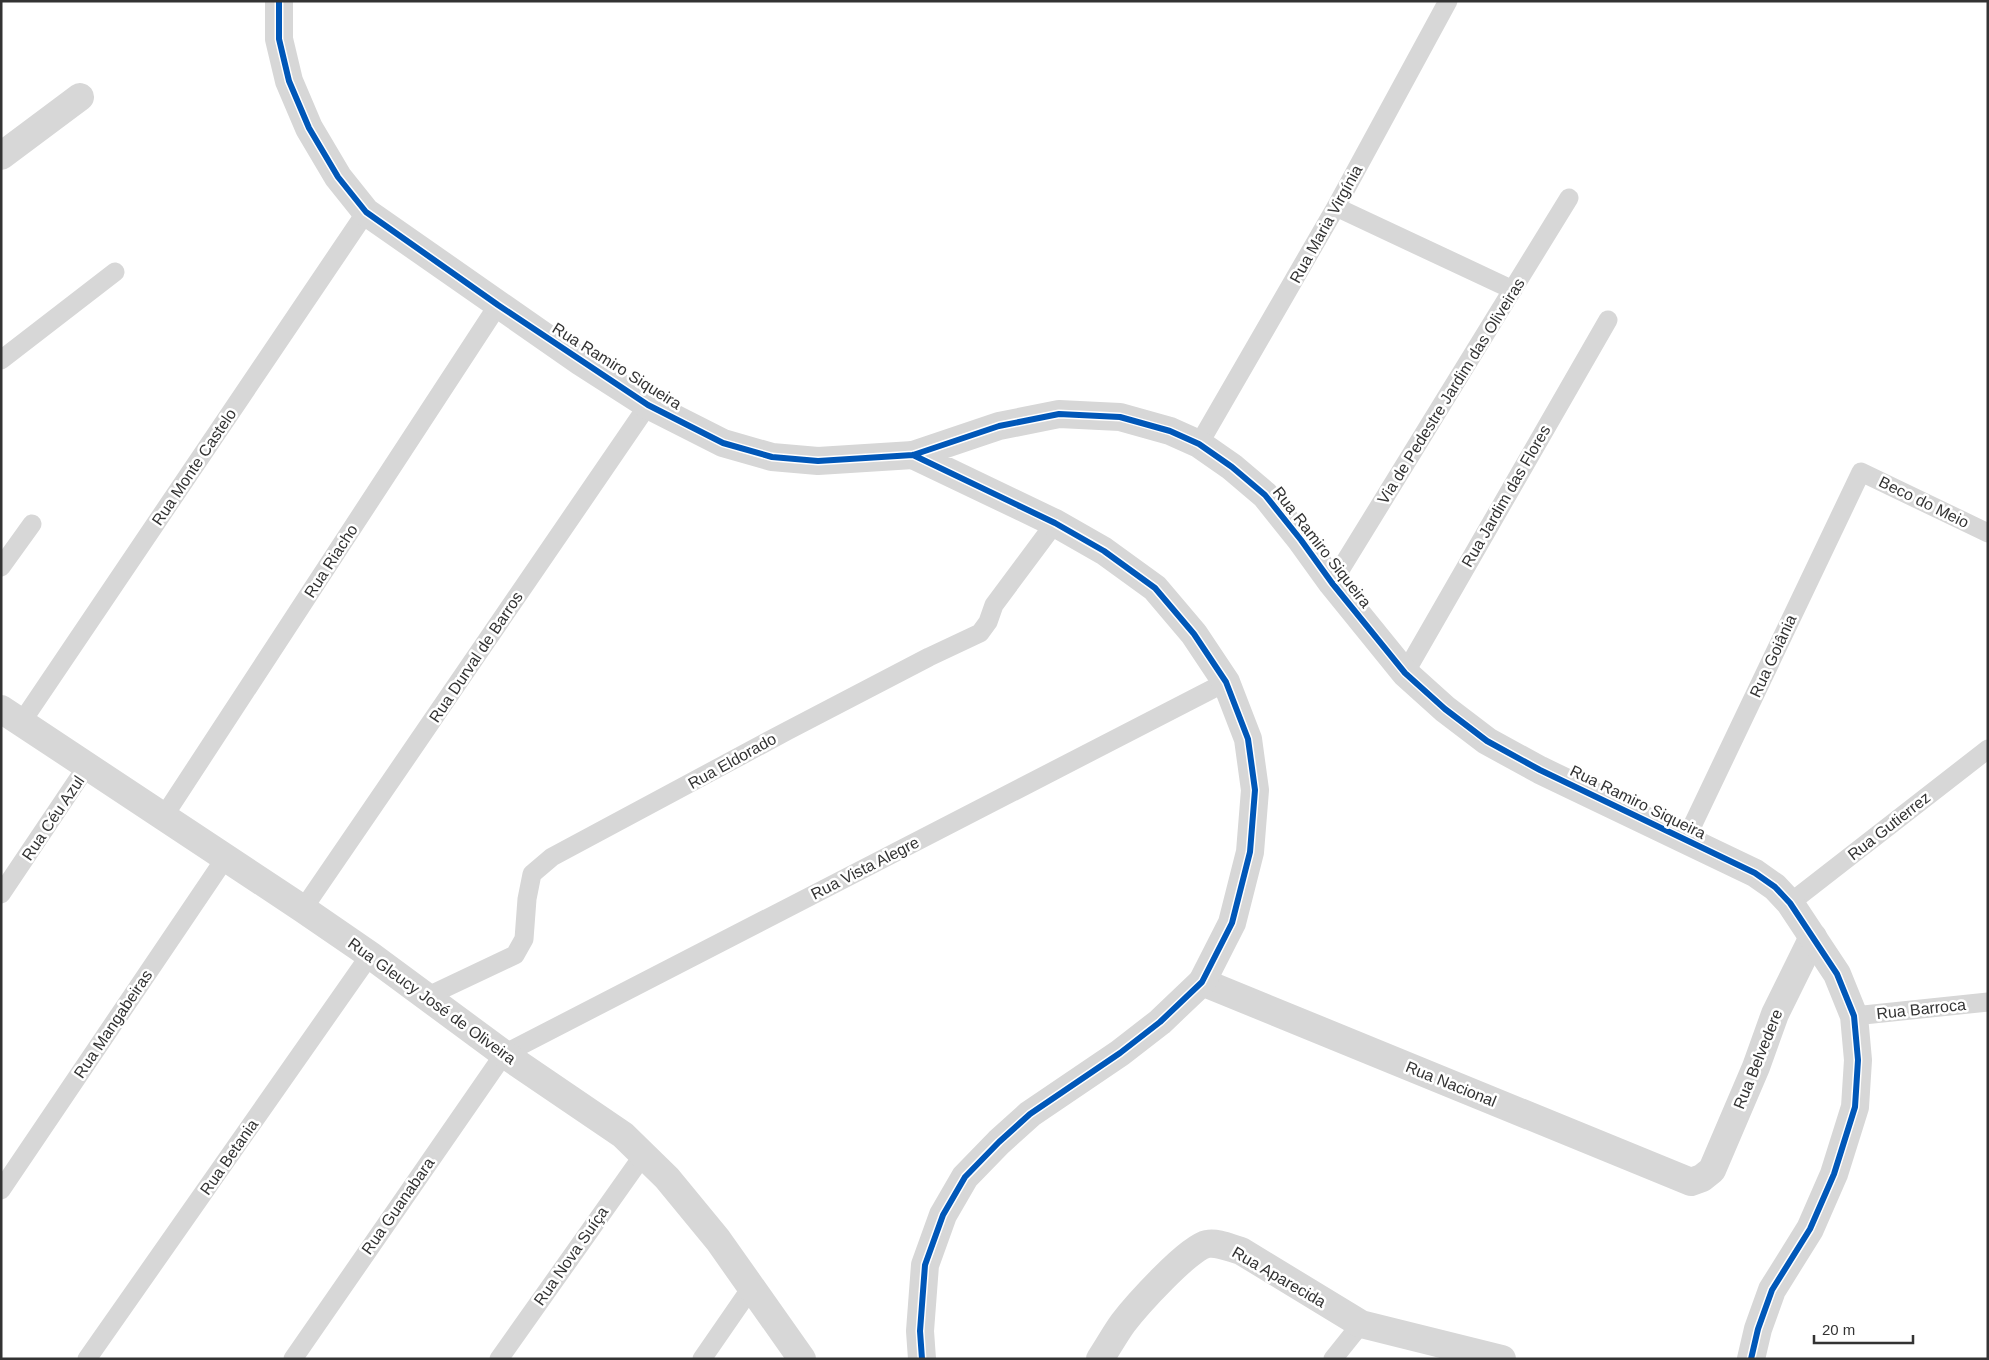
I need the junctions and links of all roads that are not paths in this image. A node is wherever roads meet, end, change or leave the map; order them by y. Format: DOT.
graph roads {
  1 [pos="279,1"];
  2 [pos="1448,1"];
  3 [pos="80,97"];
  4 [pos="1,156"];
  5 [pos="1569,198"];
  6 [pos="1336,207"];
  7 [pos="366,212"];
  8 [pos="115,272"];
  9 [pos="1513,290"];
  10 [pos="498,306"];
  11 [pos="1608,320"];
  12 [pos="1,360"];
  13 [pos="648,405"];
  14 [pos="1199,444"];
  15 [pos="912,454"];
  16 [pos="1861,472"];
  17 [pos="1055,523"];
  18 [pos="32,524"];
  19 [pos="1988,533"];
  20 [pos="1,567"];
  21 [pos="1332,583"];
  22 [pos="1405,673"];
  23 [pos="1226,682"];
  24 [pos="11,716"];
  25 [pos="1988,749"];
  26 [pos="87,766"];
  27 [pos="164,816"];
  28 [pos="1685,841"];
  29 [pos="226,857"];
  30 [pos="1,894"];
  31 [pos="1790,903"];
  32 [pos="303,909"];
  33 [pos="1813,937"];
  34 [pos="370,955"];
  35 [pos="1202,982"];
  36 [pos="426,997"];
  37 [pos="1988,1002"];
  38 [pos="1854,1016"];
  39 [pos="504,1054"];
  40 [pos="644,1154"];
  41 [pos="1702,1178"];
  42 [pos="1,1190"];
  43 [pos="751,1288"];
  44 [pos="1361,1324"];
  45 [pos="87,1359"];
  46 [pos="293,1359"];
  47 [pos="499,1359"];
  48 [pos="702,1359"];
  49 [pos="802,1359"];
  50 [pos="922,1359"];
  51 [pos="1100,1359"];
  52 [pos="1333,1359"];
  53 [pos="1502,1359"];
  54 [pos="1751,1359"];
  1 -- 7 [label="street, Rua Ramiro Siqueira"];
  2 -- 6 [label="lane, Rua Maria Virgínia"];
  3 -- 4 [label="street"];
  5 -- 9 [label="lane, Via de Pedestre Jardim das Oliveiras"];
  6 -- 9 [label="lane"];
  6 -- 14 [label="lane, Rua Maria Virgínia"];
  7 -- 10 [label="street, Rua Ramiro Siqueira"];
  7 -- 24 [label="lane, Rua Monte Castelo"];
  8 -- 12 [label="lane"];
  9 -- 21 [label="lane, Via de Pedestre Jardim das Oliveiras"];
  10 -- 13 [label="street, Rua Ramiro Siqueira"];
  10 -- 27 [label="lane, Rua Riacho"];
  11 -- 22 [label="lane, Rua Jardim das Flores"];
  13 -- 15 [label="street, Rua Ramiro Siqueira"];
  13 -- 32 [label="lane, Rua Durval de Barros"];
  14 -- 15 [label="street, Rua Ramiro Siqueira"];
  14 -- 21 [label="street, Rua Ramiro Siqueira"];
  15 -- 17 [label="street"];
  16 -- 19 [label="lane, Beco do Meio"];
  16 -- 28 [label="lane, Rua Goiânia"];
  17 -- 23 [label="street"];
  17 -- 36 [label="lane, Rua Eldorado"];
  18 -- 20 [label="lane"];
  21 -- 22 [label="street, Rua Ramiro Siqueira"];
  22 -- 28 [label="street, Rua Ramiro Siqueira"];
  23 -- 35 [label="street"];
  23 -- 39 [label="lane, Rua Vista Alegre"];
  24 -- 26 [label="street, Rua Gleucy José de Oliveira"];
  25 -- 31 [label="lane, Rua Gutierrez"];
  26 -- 27 [label="street, Rua Gleucy José de Oliveira"];
  26 -- 30 [label="lane, Rua Céu Azul"];
  27 -- 29 [label="street, Rua Gleucy José de Oliveira"];
  28 -- 31 [label="street, Rua Ramiro Siqueira"];
  29 -- 32 [label="street, Rua Gleucy José de Oliveira"];
  29 -- 42 [label="lane, Rua Mangabeiras"];
  31 -- 33 [label="street, Rua Ramiro Siqueira"];
  32 -- 34 [label="street, Rua Gleucy José de Oliveira"];
  33 -- 38 [label="street, Rua Ramiro Siqueira"];
  33 -- 41 [label="street, Rua Belvedere"];
  34 -- 36 [label="street, Rua Gleucy José de Oliveira"];
  34 -- 45 [label="lane, Rua Betania"];
  35 -- 41 [label="street, Rua Nacional"];
  35 -- 50 [label="street"];
  36 -- 39 [label="street, Rua Gleucy José de Oliveira"];
  37 -- 38 [label="lane, Rua Barroca"];
  38 -- 54 [label="street, Rua Ramiro Siqueira"];
  39 -- 40 [label="street, Rua Gleucy José de Oliveira"];
  39 -- 46 [label="lane, Rua Guanabara"];
  40 -- 43 [label="street, Rua Gleucy José de Oliveira"];
  40 -- 47 [label="lane, Rua Nova Suíça"];
  43 -- 48 [label="lane"];
  43 -- 49 [label="street, Rua Gleucy José de Oliveira"];
  44 -- 51 [label="street, Rua Aparecida"];
  44 -- 52 [label="lane"];
  44 -- 53 [label="street, Rua Aparecida"];
}
